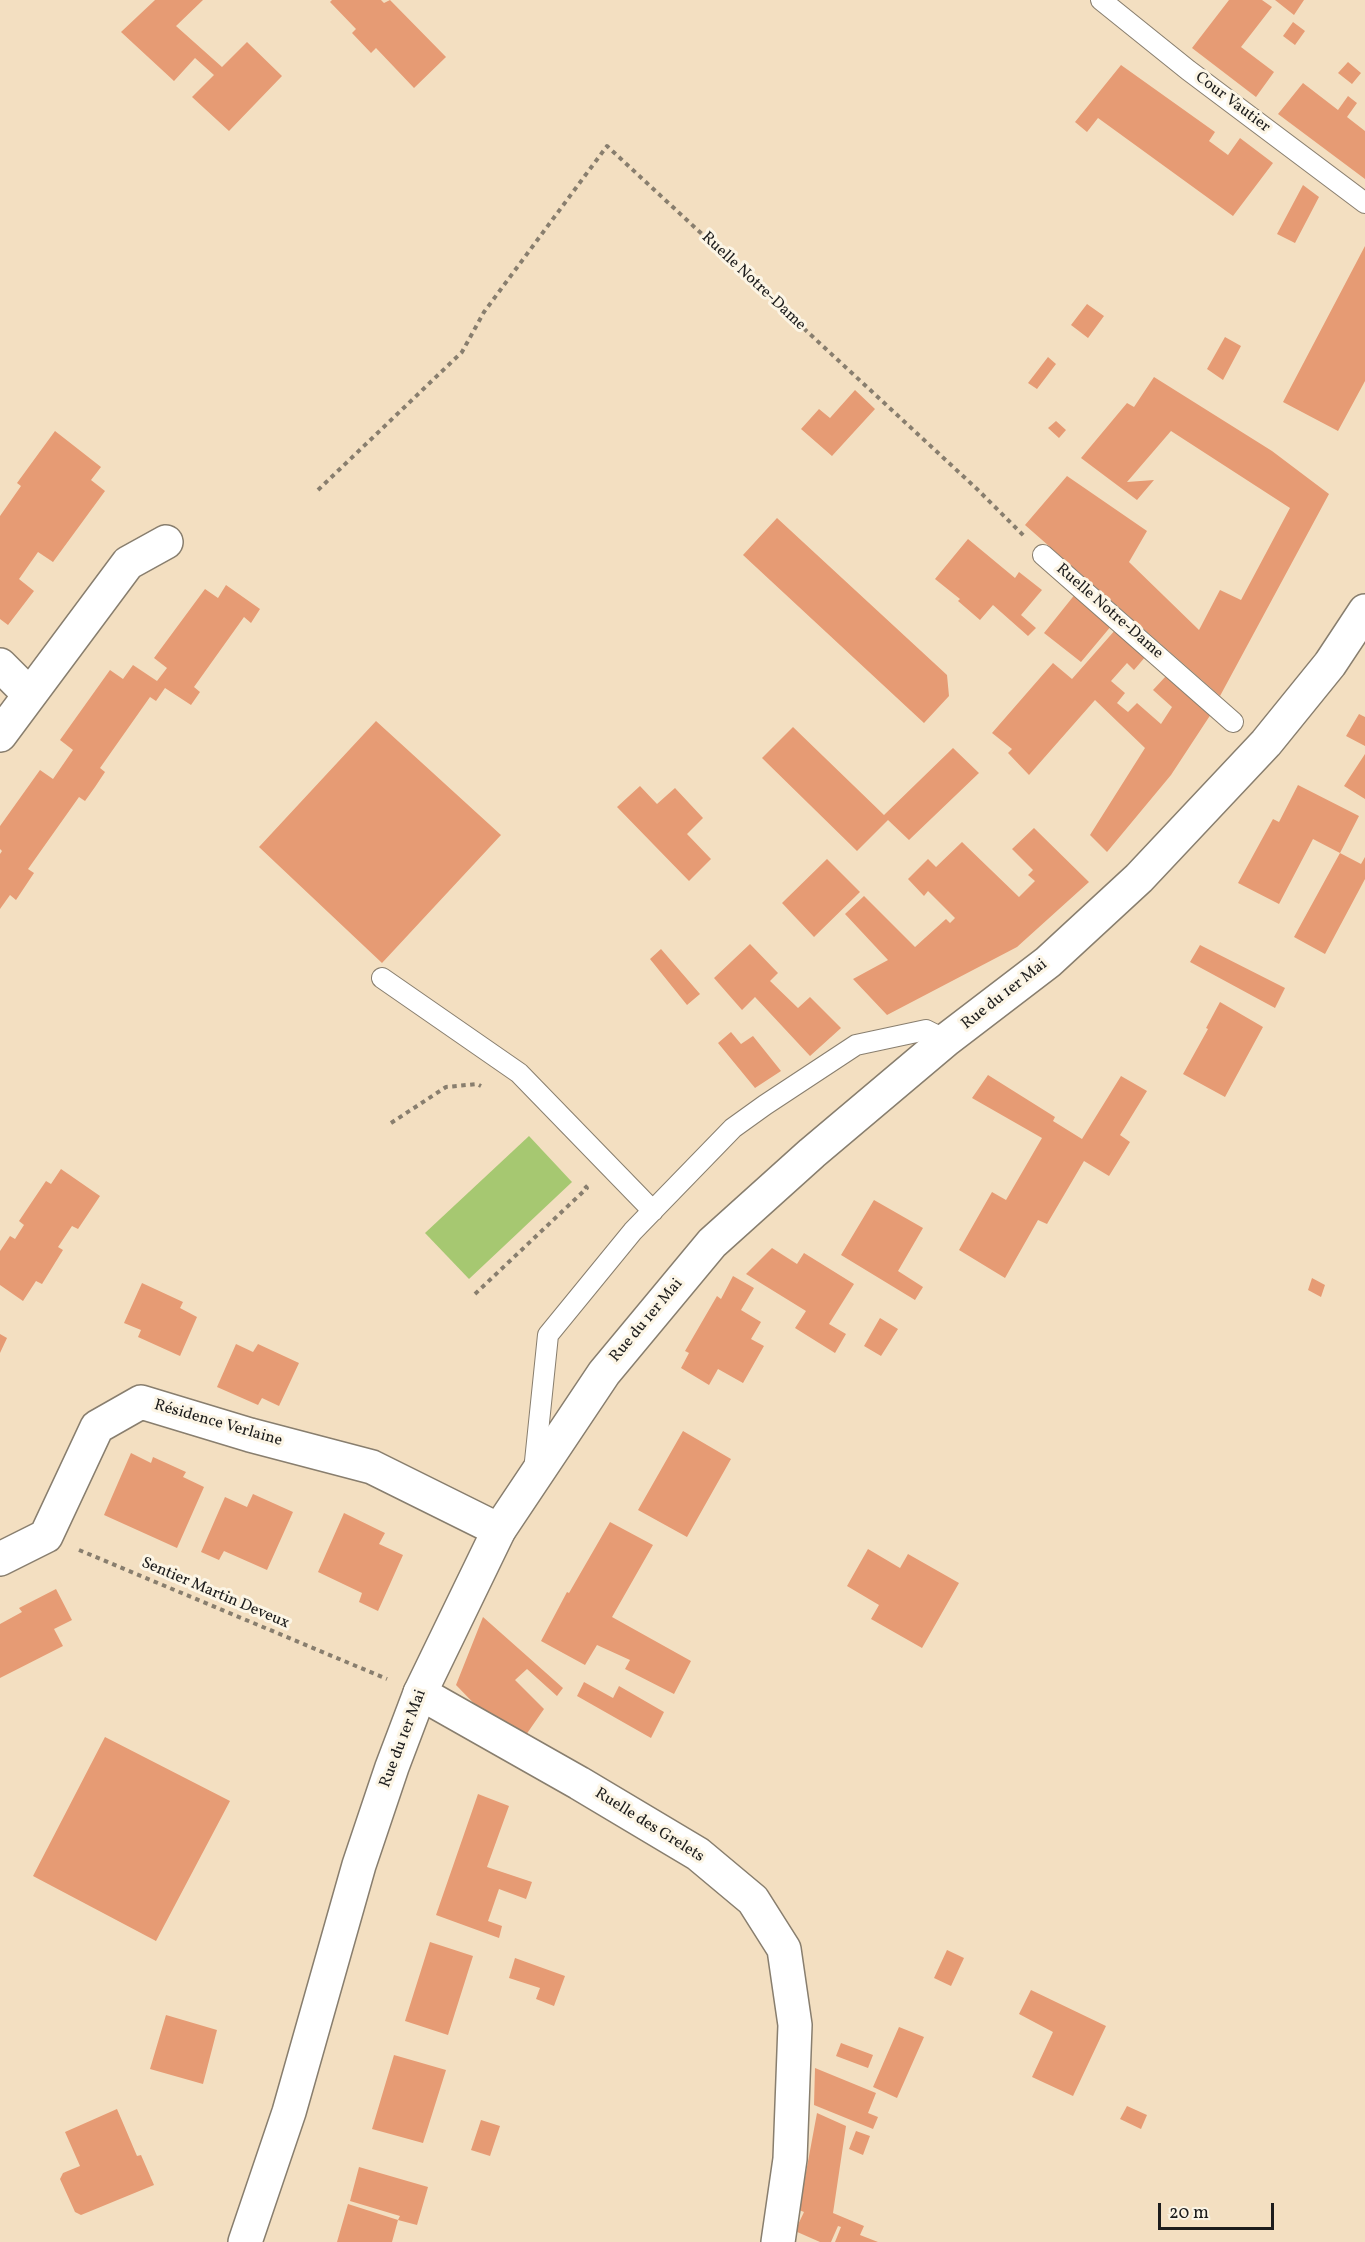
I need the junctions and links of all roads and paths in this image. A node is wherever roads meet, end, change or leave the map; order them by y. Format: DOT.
graph roads {
  1 [pos="1101,0"];
  2 [pos="1365,203"];
  3 [pos="318,490"];
  4 [pos="166,542"];
  5 [pos="1043,555"];
  6 [pos="1365,611"];
  7 [pos="0,665"];
  8 [pos="29,694"];
  9 [pos="1233,722"];
  10 [pos="0,735"];
  11 [pos="382,978"];
  12 [pos="946,1040"];
  13 [pos="485,1087"];
  14 [pos="392,1123"];
  15 [pos="579,1180"];
  16 [pos="653,1210"];
  17 [pos="475,1294"];
  18 [pos="533,1479"];
  19 [pos="499,1530"];
  20 [pos="46,1536"];
  21 [pos="0,1559"];
  22 [pos="420,1693"];
  23 [pos="244,2242"];
  24 [pos="778,2242"];
  1 -- 2 [label="lane, Cour Vautier"];
  3 -- 5 [label="path, Ruelle Notre-Dame"];
  4 -- 8 [label="street"];
  5 -- 9 [label="lane, Ruelle Notre-Dame"];
  6 -- 12 [label="street, Rue du 1er Mai"];
  7 -- 8 [label="street"];
  8 -- 10 [label="street"];
  11 -- 16 [label="lane"];
  12 -- 16 [label="lane"];
  12 -- 18 [label="street, Rue du 1er Mai"];
  13 -- 14 [label="path"];
  15 -- 17 [label="path"];
  16 -- 18 [label="lane"];
  18 -- 19 [label="street, Rue du 1er Mai"];
  19 -- 20 [label="street, Résidence Verlaine"];
  19 -- 22 [label="street, Rue du 1er Mai"];
  20 -- 21 [label="street"];
  20 -- 22 [label="path, Sentier Martin Deveux"];
  22 -- 23 [label="street, Rue du 1er Mai"];
  22 -- 24 [label="street, Ruelle des Grelets"];
}
